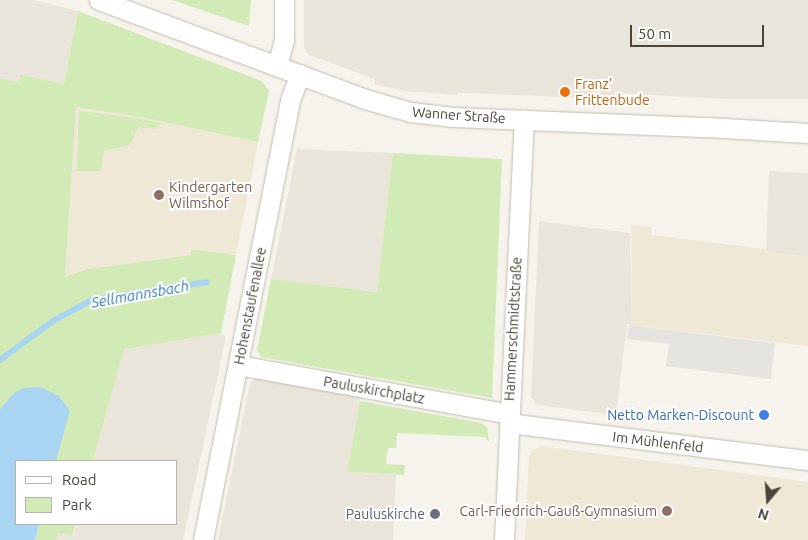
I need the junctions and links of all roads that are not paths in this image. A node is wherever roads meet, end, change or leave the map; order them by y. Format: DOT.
graph roads {
  1 [pos="99,0"];
  2 [pos="284,0"];
  3 [pos="278,66"];
  4 [pos="300,74"];
  5 [pos="524,119"];
  6 [pos="808,133"];
  7 [pos="238,365"];
  8 [pos="509,418"];
  9 [pos="808,460"];
  10 [pos="203,540"];
  11 [pos="504,540"];
  1 -- 3 [label="street, Wanner Straße"];
  2 -- 3 [label="street"];
  3 -- 4 [label="street, Wanner Straße"];
  4 -- 5 [label="street, Wanner Straße"];
  4 -- 7 [label="street, Hohenstaufenallee"];
  5 -- 6 [label="street, Wanner Straße"];
  5 -- 8 [label="street, Hammerschmidtstraße"];
  7 -- 8 [label="street, Pauluskirchplatz"];
  7 -- 10 [label="street, Hohenstaufenallee"];
  8 -- 9 [label="street, Im Mühlenfeld"];
  8 -- 11 [label="street, Hammerschmidtstraße"];
}
